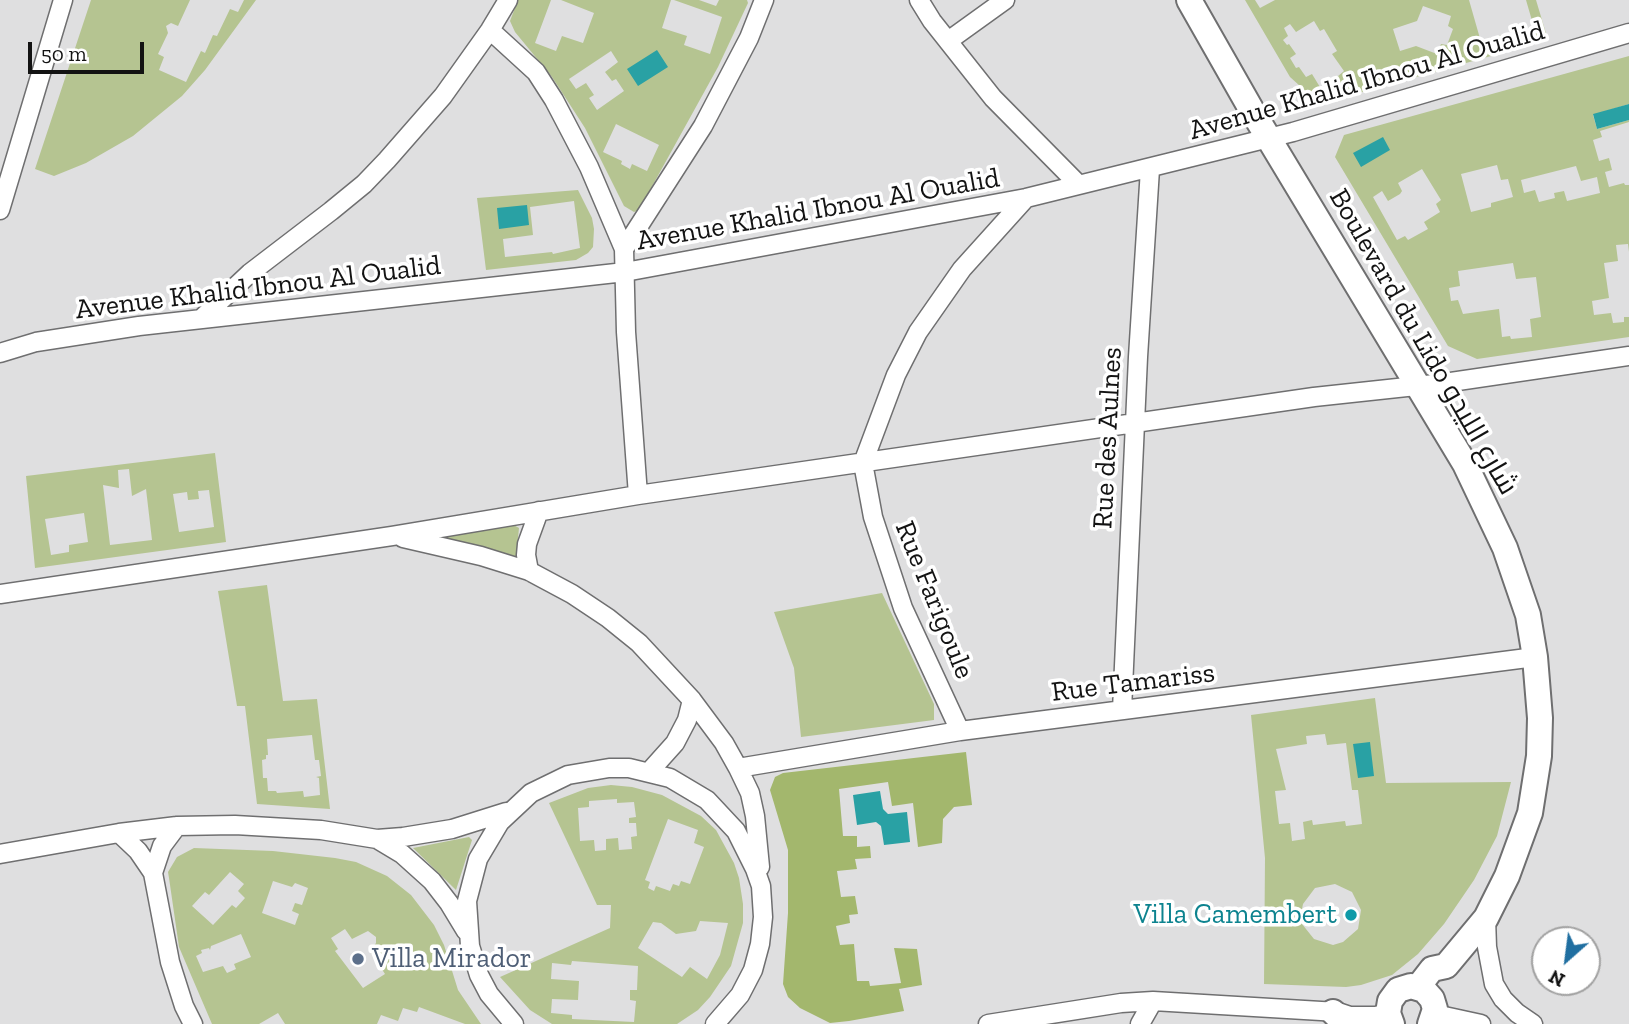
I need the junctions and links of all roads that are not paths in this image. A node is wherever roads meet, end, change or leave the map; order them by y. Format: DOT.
graph roads {
  1 [pos="63,0"];
  2 [pos="508,0"];
  3 [pos="764,0"];
  4 [pos="919,0"];
  5 [pos="1005,0"];
  6 [pos="1189,0"];
  7 [pos="491,30"];
  8 [pos="1629,33"];
  9 [pos="948,41"];
  10 [pos="1268,137"];
  11 [pos="1150,169"];
  12 [pos="1078,184"];
  13 [pos="1026,198"];
  14 [pos="0,210"];
  15 [pos="624,249"];
  16 [pos="625,272"];
  17 [pos="201,319"];
  18 [pos="0,353"];
  19 [pos="1629,356"];
  20 [pos="1417,385"];
  21 [pos="1135,423"];
  22 [pos="863,463"];
  23 [pos="638,495"];
  24 [pos="539,511"];
  25 [pos="392,536"];
  26 [pos="529,571"];
  27 [pos="0,594"];
  28 [pos="1535,657"];
  29 [pos="692,700"];
  30 [pos="1122,710"];
  31 [pos="960,731"];
  32 [pos="738,768"];
  33 [pos="649,772"];
  34 [pos="510,811"];
  35 [pos="177,826"];
  36 [pos="119,833"];
  37 [pos="377,839"];
  38 [pos="0,854"];
  39 [pos="153,873"];
  40 [pos="761,886"];
  41 [pos="1486,918"];
  42 [pos="467,933"];
  43 [pos="1153,1001"];
  44 [pos="1428,1005"];
  45 [pos="1390,1013"];
  46 [pos="1339,1016"];
  47 [pos="193,1024"];
  48 [pos="514,1024"];
  49 [pos="715,1024"];
  50 [pos="988,1024"];
  51 [pos="1140,1024"];
  52 [pos="1480,1024"];
  53 [pos="1533,1024"];
  1 -- 14 [label="street"];
  2 -- 7 [label="street"];
  3 -- 15 [label="street"];
  4 -- 9 [label="street"];
  5 -- 9 [label="street"];
  6 -- 10 [label="main road, Boulevard du Lido شارع الليدو"];
  7 -- 15 [label="street"];
  7 -- 17 [label="street"];
  8 -- 10 [label="street, Avenue Khalid Ibnou Al Oualid"];
  9 -- 12 [label="street"];
  10 -- 11 [label="street, Avenue Khalid Ibnou Al Oualid"];
  10 -- 20 [label="main road, Boulevard du Lido شارع الليدو"];
  11 -- 12 [label="street, Avenue Khalid Ibnou Al Oualid"];
  11 -- 21 [label="street, Rue des Aulnes"];
  12 -- 13 [label="street, Avenue Khalid Ibnou Al Oualid"];
  13 -- 16 [label="street, Avenue Khalid Ibnou Al Oualid"];
  13 -- 22 [label="street"];
  15 -- 16 [label="street"];
  16 -- 17 [label="street, Avenue Khalid Ibnou Al Oualid"];
  16 -- 23 [label="street"];
  17 -- 18 [label="street, Avenue Khalid Ibnou Al Oualid"];
  19 -- 20 [label="street"];
  20 -- 21 [label="street"];
  20 -- 28 [label="main road, Boulevard du Lido شارع الليدو"];
  21 -- 22 [label="street"];
  21 -- 30 [label="street, Rue des Aulnes"];
  22 -- 23 [label="street"];
  22 -- 31 [label="street, Rue Farigoule"];
  23 -- 24 [label="street"];
  24 -- 25 [label="street"];
  24 -- 26 [label="street"];
  25 -- 26 [label="street"];
  25 -- 27 [label="street"];
  26 -- 29 [label="street"];
  28 -- 30 [label="street, Rue Tamariss"];
  28 -- 41 [label="main road, Boulevard du Lido شارع الليدو"];
  29 -- 32 [label="street"];
  29 -- 33 [label="street"];
  30 -- 31 [label="street, Rue Tamariss"];
  31 -- 32 [label="street, Rue Tamariss"];
  32 -- 40 [label="street"];
  33 -- 34 [label="street"];
  33 -- 40 [label="street"];
  34 -- 37 [label="street"];
  34 -- 42 [label="street"];
  35 -- 36 [label="street"];
  35 -- 37 [label="street"];
  35 -- 39 [label="street"];
  36 -- 38 [label="street"];
  36 -- 39 [label="street"];
  37 -- 42 [label="street"];
  39 -- 47 [label="street"];
  40 -- 49 [label="street"];
  41 -- 44 [label="main road, Boulevard du Lido شارع الليدو"];
  41 -- 53 [label="street"];
  42 -- 48 [label="street"];
  43 -- 46 [label="street"];
  43 -- 50 [label="street"];
  43 -- 51 [label="street"];
  44 -- 45 [label="main road, Boulevard du Lido شارع الليدو"];
  44 -- 52 [label="street"];
  45 -- 46 [label="street"];
}
